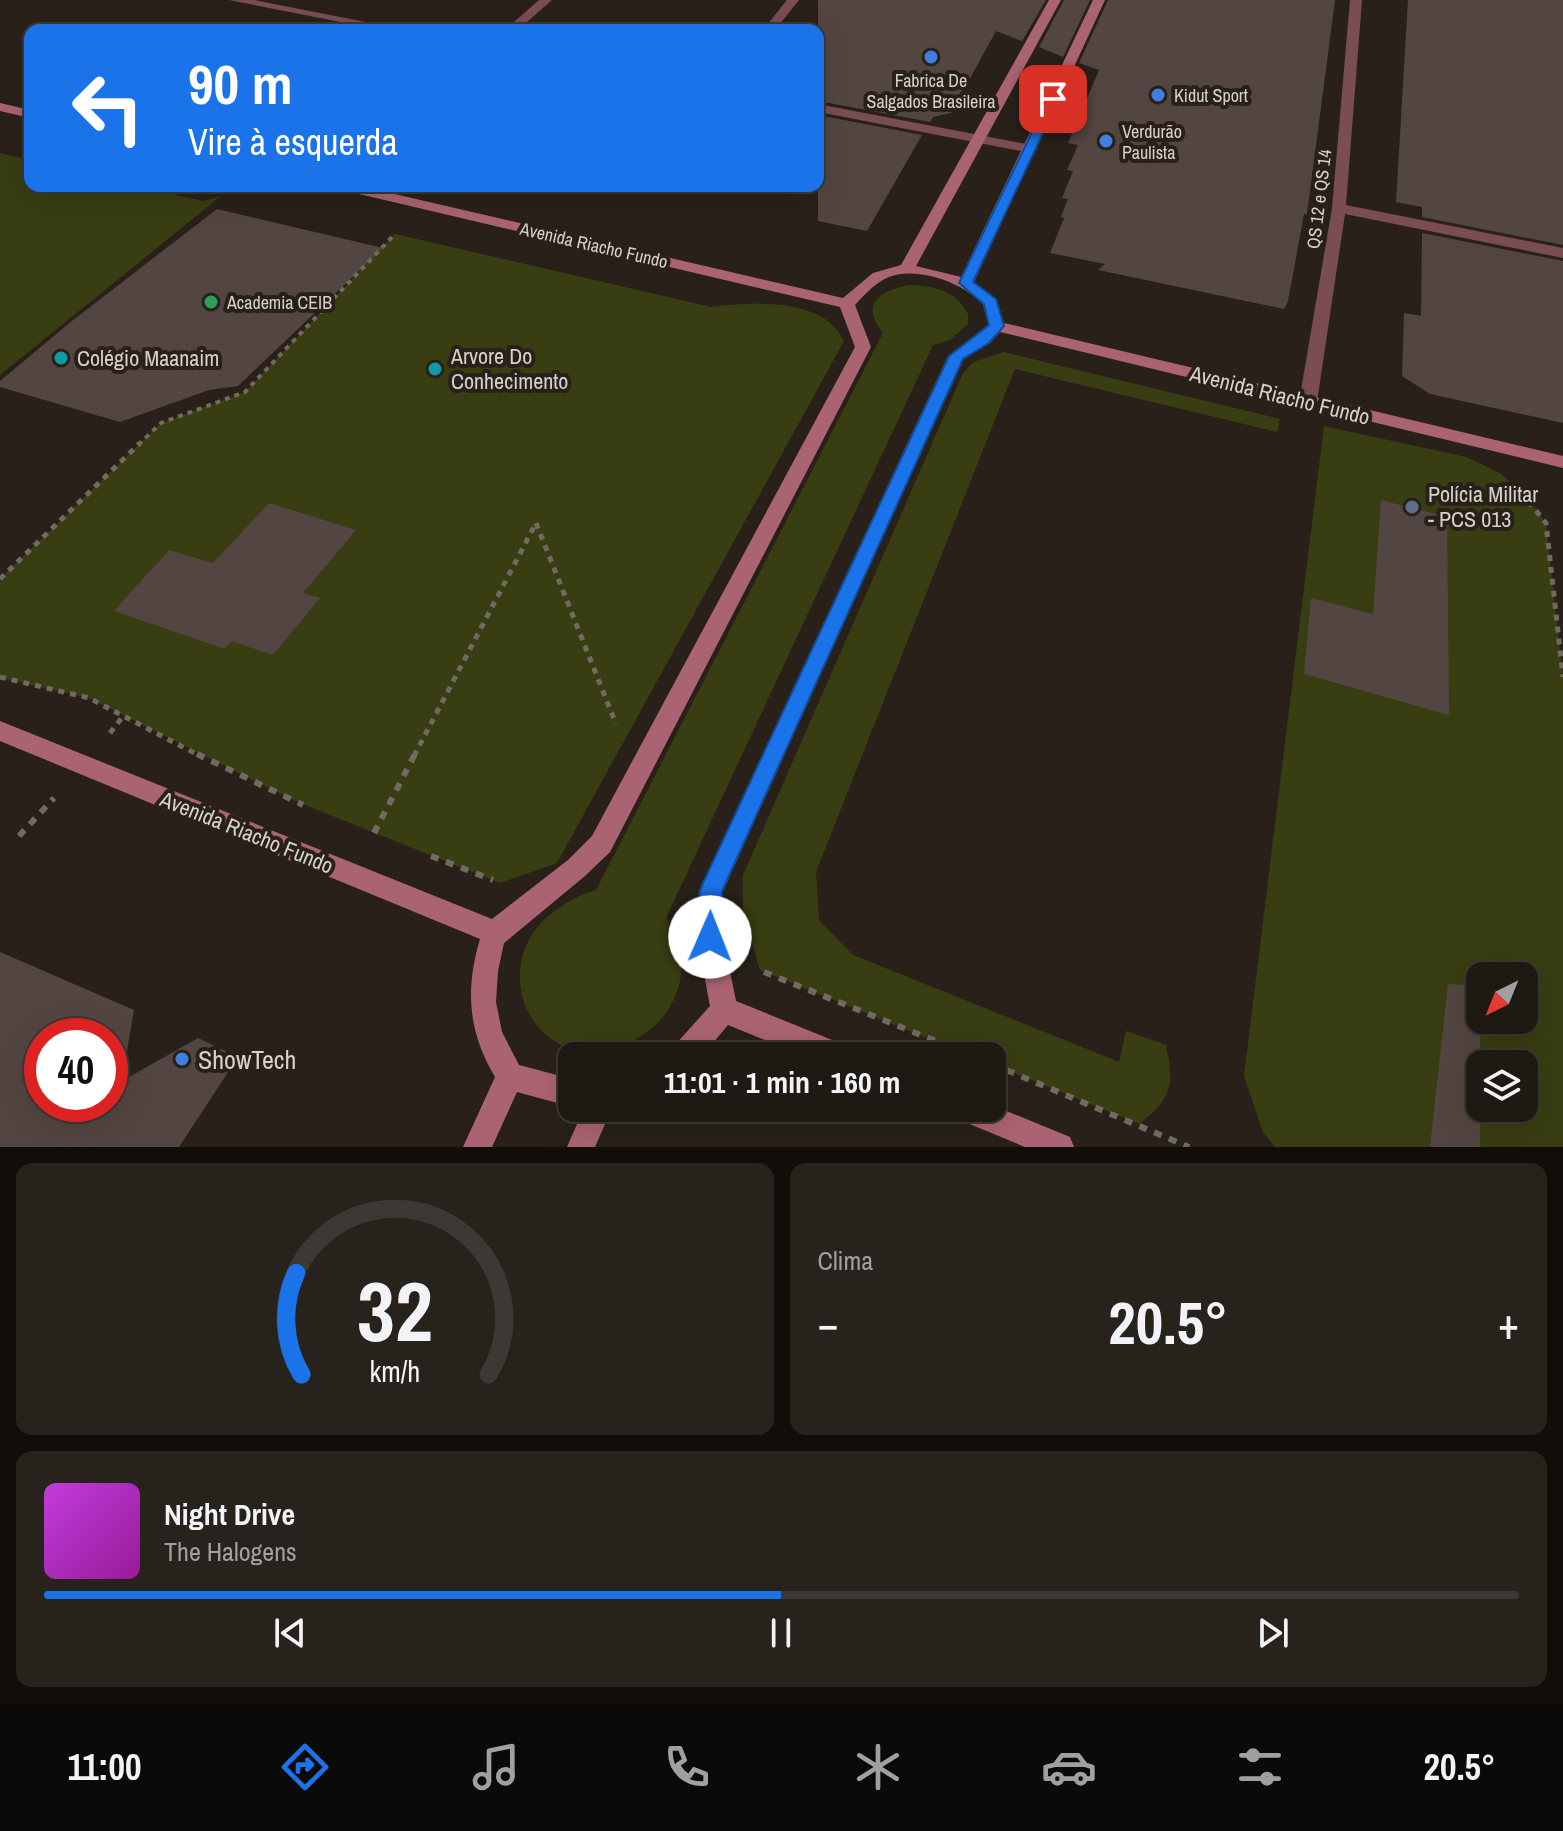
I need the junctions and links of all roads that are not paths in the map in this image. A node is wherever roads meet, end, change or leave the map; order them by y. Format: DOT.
graph roads {
  1 [pos="235,0"];
  2 [pos="546,0"];
  3 [pos="793,0"];
  4 [pos="1055,0"];
  5 [pos="1099,0"];
  6 [pos="1356,0"];
  7 [pos="367,24"];
  8 [pos="518,24"];
  9 [pos="774,24"];
  10 [pos="0,107"];
  11 [pos="824,109"];
  12 [pos="24,113"];
  13 [pos="981,139"];
  14 [pos="1031,149"];
  15 [pos="368,192"];
  16 [pos="1339,208"];
  17 [pos="1563,253"];
  18 [pos="907,269"];
  19 [pos="966,283"];
  20 [pos="847,304"];
  21 [pos="997,326"];
  22 [pos="1308,402"];
  23 [pos="1563,462"];
  24 [pos="0,731"];
  25 [pos="495,933"];
  26 [pos="724,1010"];
  27 [pos="696,1042"];
  28 [pos="803,1042"];
  29 [pos="510,1076"];
  30 [pos="558,1089"];
  31 [pos="592,1122"];
  32 [pos="999,1122"];
  33 [pos="477,1147"];
  34 [pos="581,1147"];
  35 [pos="1060,1147"];
  1 -- 7 [label="street"];
  2 -- 8 [label="street"];
  3 -- 9 [label="street"];
  4 -- 13 [label="street"];
  5 -- 14 [label="street"];
  6 -- 16 [label="street, QS 12 e QS 14"];
  10 -- 12 [label="street"];
  11 -- 13 [label="street"];
  13 -- 14 [label="street"];
  13 -- 18 [label="street"];
  14 -- 19 [label="street"];
  15 -- 20 [label="street, Avenida Riacho Fundo"];
  16 -- 17 [label="street"];
  16 -- 22 [label="street, QS 12 e QS 14"];
  18 -- 19 [label="street"];
  18 -- 20 [label="street"];
  19 -- 21 [label="street"];
  20 -- 25 [label="street"];
  21 -- 22 [label="street, Avenida Riacho Fundo"];
  21 -- 26 [label="street"];
  22 -- 23 [label="street, Avenida Riacho Fundo"];
  24 -- 25 [label="street, Avenida Riacho Fundo"];
  25 -- 29 [label="street"];
  26 -- 27 [label="street"];
  26 -- 28 [label="street"];
  29 -- 30 [label="street"];
  29 -- 33 [label="street"];
  31 -- 34 [label="street"];
  32 -- 35 [label="street"];
}
